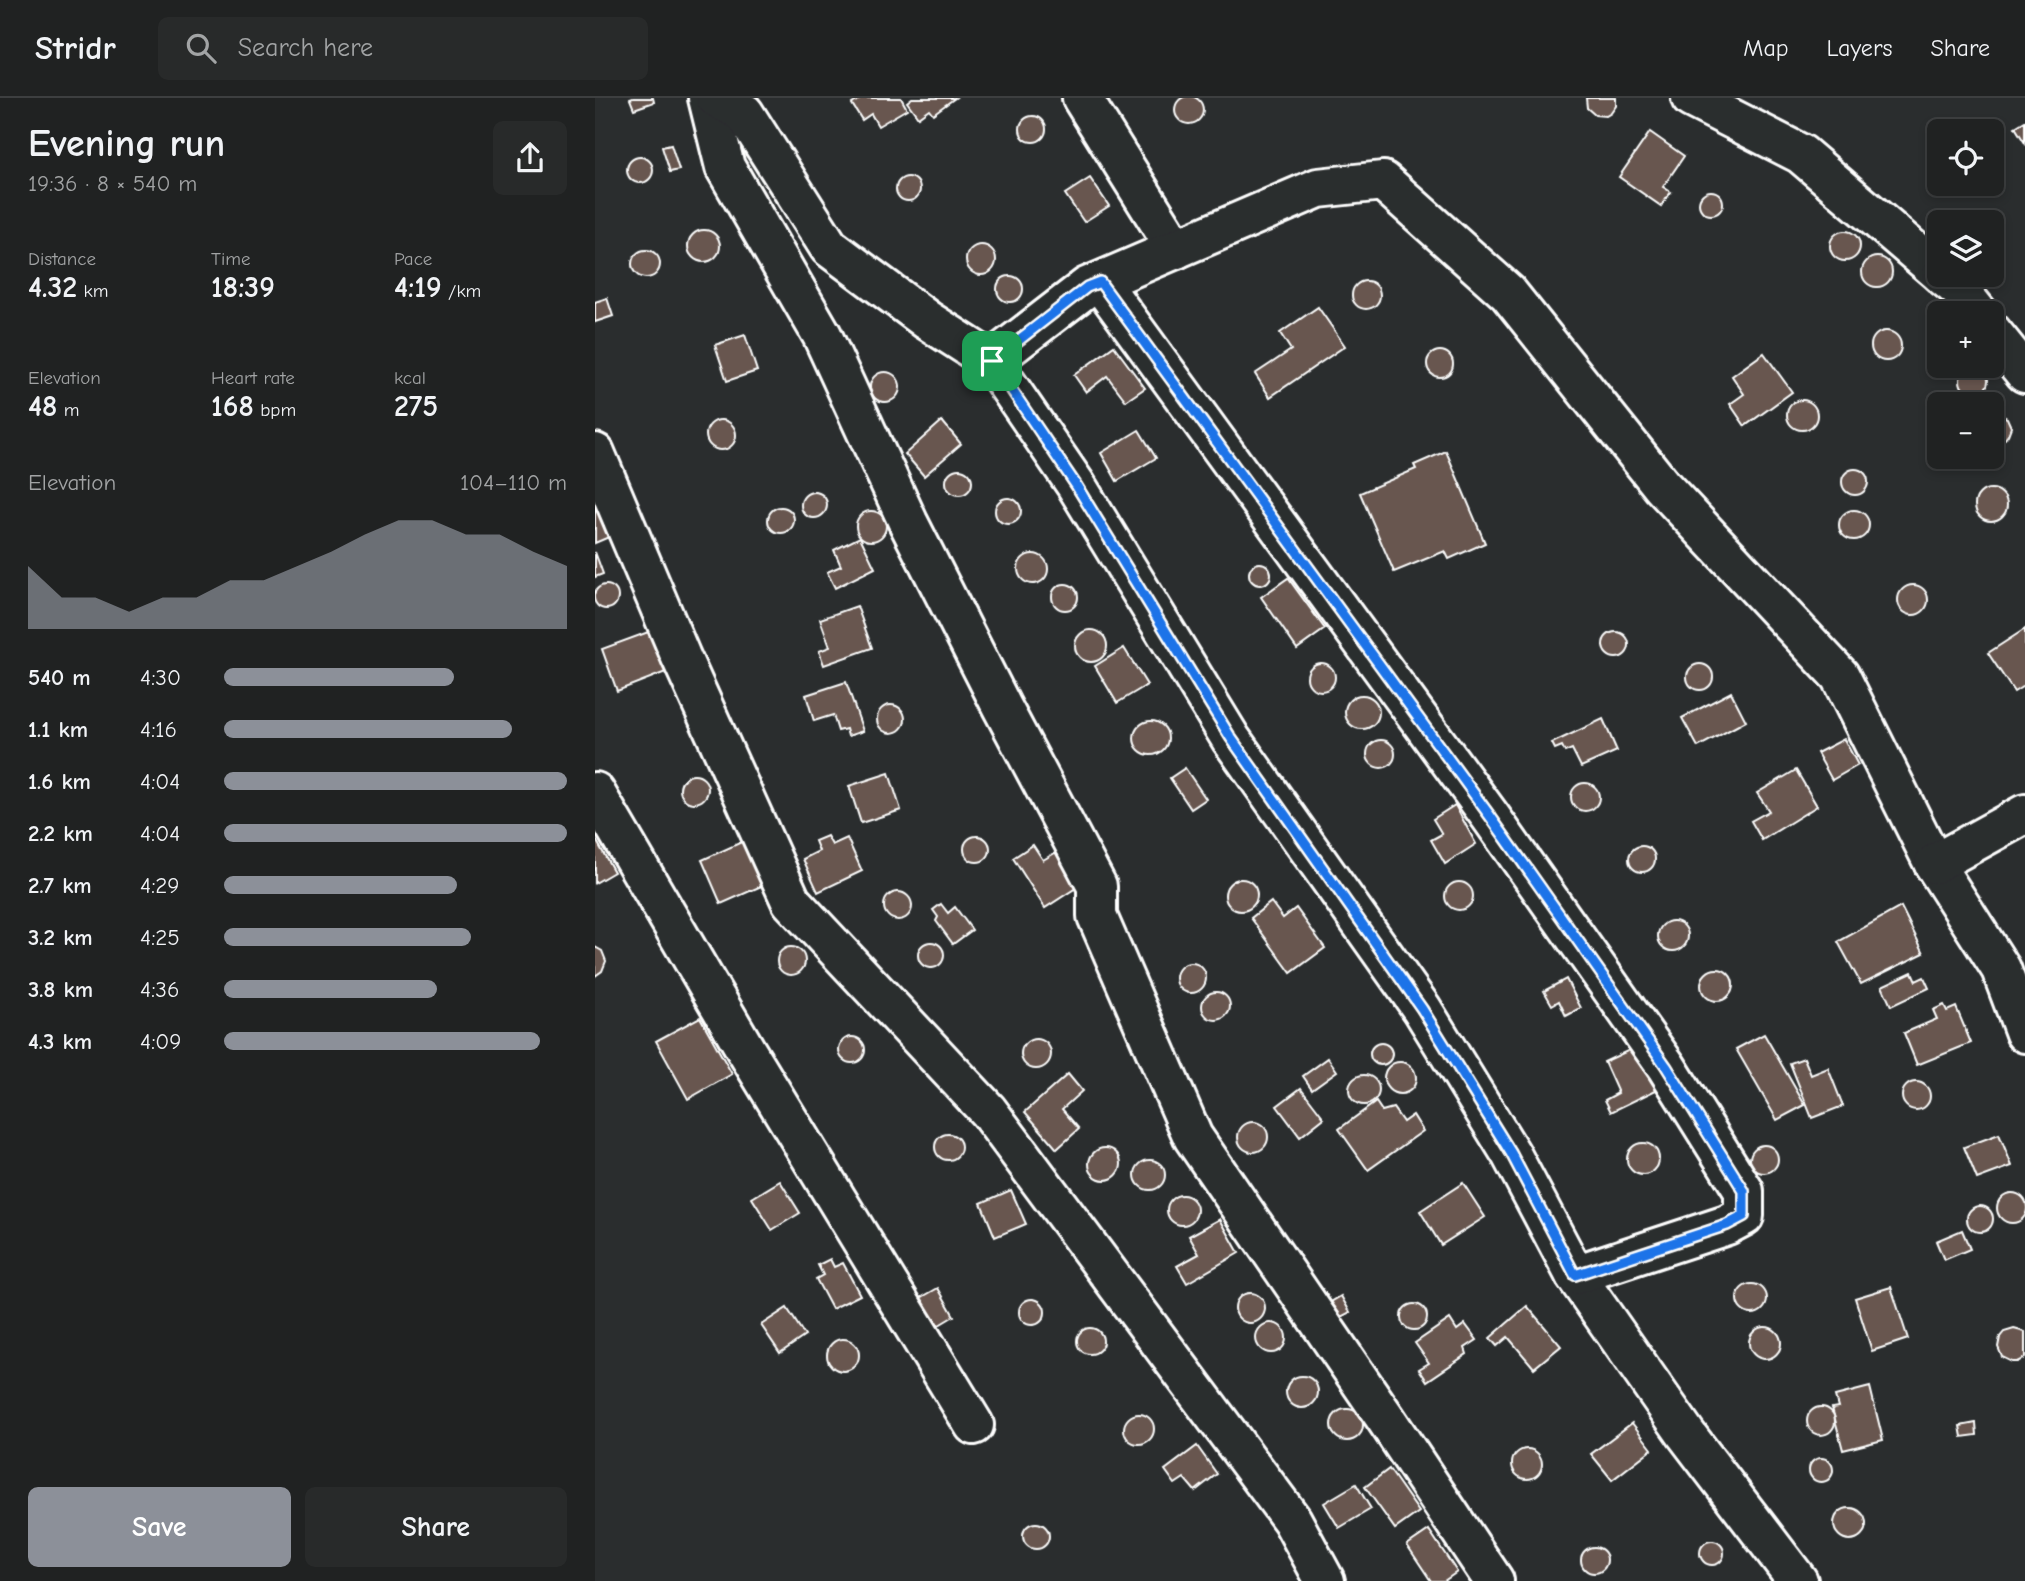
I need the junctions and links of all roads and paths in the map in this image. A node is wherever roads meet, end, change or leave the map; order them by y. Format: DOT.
graph roads {
  1 [pos="708,98"];
  2 [pos="716,98"];
  3 [pos="1082,98"];
  4 [pos="1692,98"];
  5 [pos="1176,249"];
  6 [pos="1927,261"];
  7 [pos="1100,282"];
  8 [pos="1957,287"];
  9 [pos="1968,301"];
  10 [pos="2004,347"];
  11 [pos="992,361"];
  12 [pos="2025,373"];
  13 [pos="595,453"];
  14 [pos="595,792"];
  15 [pos="2025,814"];
  16 [pos="1934,864"];
  17 [pos="2025,1033"];
  18 [pos="1575,1275"];
  19 [pos="974,1425"];
  20 [pos="1325,1581"];
  21 [pos="1494,1581"];
  22 [pos="1798,1581"];
  1 -- 21 [label="street"];
  2 -- 11 [label="street"];
  3 -- 5 [label="street"];
  4 -- 6 [label="street"];
  5 -- 7 [label="street"];
  5 -- 16 [label="street"];
  7 -- 11 [label="street"];
  7 -- 18 [label="street"];
  8 -- 9 [label="street"];
  10 -- 12 [label="street"];
  11 -- 18 [label="street"];
  13 -- 20 [label="street"];
  14 -- 19 [label="street"];
  15 -- 16 [label="street"];
  16 -- 17 [label="street"];
  18 -- 22 [label="street"];
}
